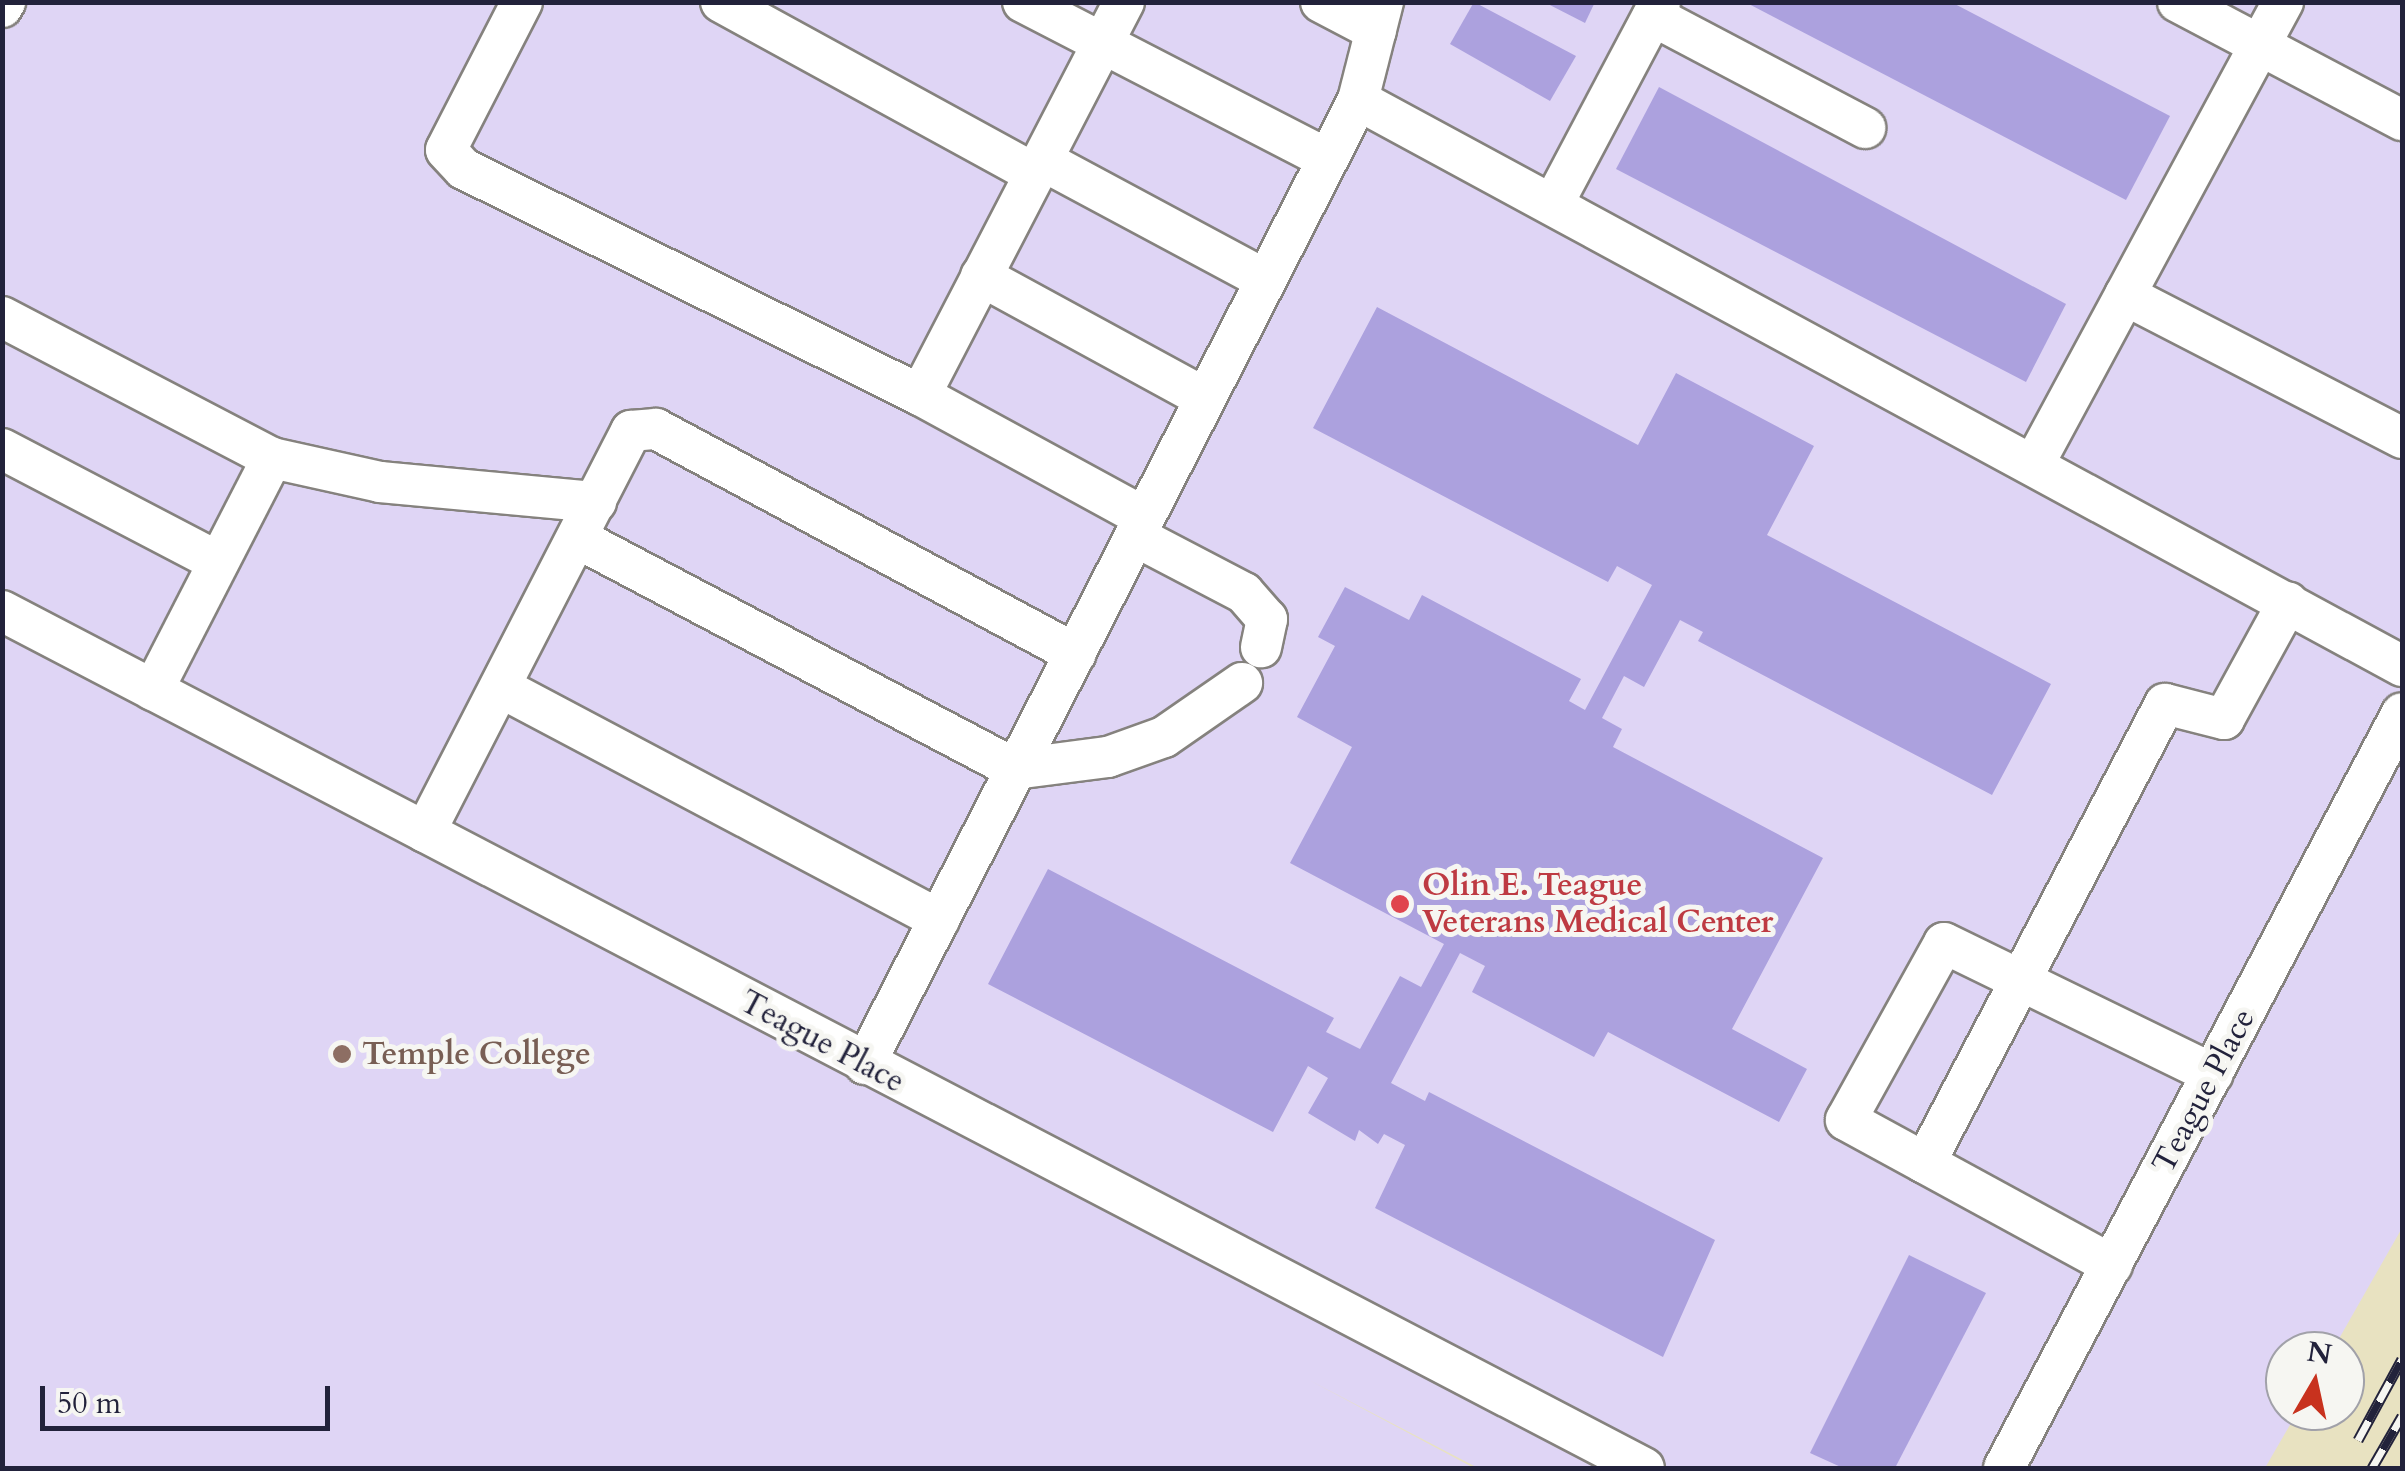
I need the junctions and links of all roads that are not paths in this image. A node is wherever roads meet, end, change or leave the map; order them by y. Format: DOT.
graph roads {
  1 [pos="522,2"];
  2 [pos="720,2"];
  3 [pos="1023,2"];
  4 [pos="1124,2"];
  5 [pos="1321,2"];
  6 [pos="2178,2"];
  7 [pos="2283,2"];
  8 [pos="1656,9"];
  9 [pos="1380,17"];
  10 [pos="1103,43"];
  11 [pos="2260,46"];
  12 [pos="1358,100"];
  13 [pos="2402,120"];
  14 [pos="1865,128"];
  15 [pos="1328,159"];
  16 [pos="1038,167"];
  17 [pos="1552,204"];
  18 [pos="981,276"];
  19 [pos="1266,280"];
  20 [pos="2125,295"];
  21 [pos="2,317"];
  22 [pos="920,395"];
  23 [pos="1205,398"];
  24 [pos="2402,438"];
  25 [pos="2,449"];
  26 [pos="272,458"];
  27 [pos="2036,462"];
  28 [pos="596,502"];
  29 [pos="1139,526"];
  30 [pos="577,538"];
  31 [pos="218,562"];
  32 [pos="2288,602"];
  33 [pos="2,611"];
  34 [pos="1261,647"];
  35 [pos="1074,654"];
  36 [pos="2402,666"];
  37 [pos="1242,683"];
  38 [pos="500,688"];
  39 [pos="153,690"];
  40 [pos="2402,713"];
  41 [pos="1016,768"];
  42 [pos="425,832"];
  43 [pos="938,919"];
  44 [pos="2026,980"];
  45 [pos="864,1064"];
  46 [pos="2213,1074"];
  47 [pos="1926,1163"];
  48 [pos="2112,1265"];
  49 [pos="1644,1468"];
  50 [pos="2004,1468"];
  1 -- 22 [label="lane"];
  2 -- 16 [label="lane"];
  3 -- 10 [label="lane"];
  4 -- 10 [label="lane"];
  5 -- 9 [label="lane"];
  6 -- 11 [label="lane"];
  7 -- 11 [label="lane"];
  8 -- 14 [label="lane"];
  8 -- 17 [label="lane"];
  9 -- 12 [label="lane"];
  10 -- 15 [label="lane"];
  10 -- 16 [label="lane"];
  11 -- 13 [label="lane"];
  11 -- 20 [label="lane"];
  12 -- 15 [label="lane"];
  12 -- 17 [label="lane"];
  15 -- 19 [label="lane"];
  16 -- 18 [label="lane"];
  16 -- 19 [label="lane"];
  17 -- 27 [label="lane"];
  18 -- 22 [label="lane"];
  18 -- 23 [label="lane"];
  19 -- 23 [label="lane"];
  20 -- 24 [label="lane"];
  20 -- 27 [label="lane"];
  21 -- 26 [label="lane"];
  22 -- 29 [label="lane"];
  23 -- 29 [label="lane"];
  25 -- 31 [label="lane"];
  26 -- 28 [label="lane"];
  26 -- 31 [label="lane"];
  27 -- 32 [label="lane"];
  28 -- 30 [label="lane"];
  28 -- 35 [label="lane"];
  29 -- 34 [label="lane"];
  29 -- 35 [label="lane"];
  30 -- 38 [label="lane"];
  30 -- 41 [label="lane"];
  31 -- 39 [label="lane"];
  32 -- 36 [label="lane"];
  32 -- 44 [label="lane"];
  33 -- 39 [label="lane, Teague Place"];
  35 -- 41 [label="lane"];
  37 -- 41 [label="lane"];
  38 -- 42 [label="lane"];
  38 -- 43 [label="lane"];
  39 -- 42 [label="lane, Teague Place"];
  40 -- 46 [label="lane, Teague Place"];
  41 -- 43 [label="lane"];
  42 -- 45 [label="lane, Teague Place"];
  43 -- 45 [label="lane"];
  44 -- 46 [label="lane"];
  44 -- 47 [label="lane"];
  44 -- 47 [label="lane"];
  45 -- 49 [label="lane, Teague Place"];
  46 -- 48 [label="lane, Teague Place"];
  47 -- 48 [label="lane"];
  48 -- 50 [label="lane, Teague Place"];
}
